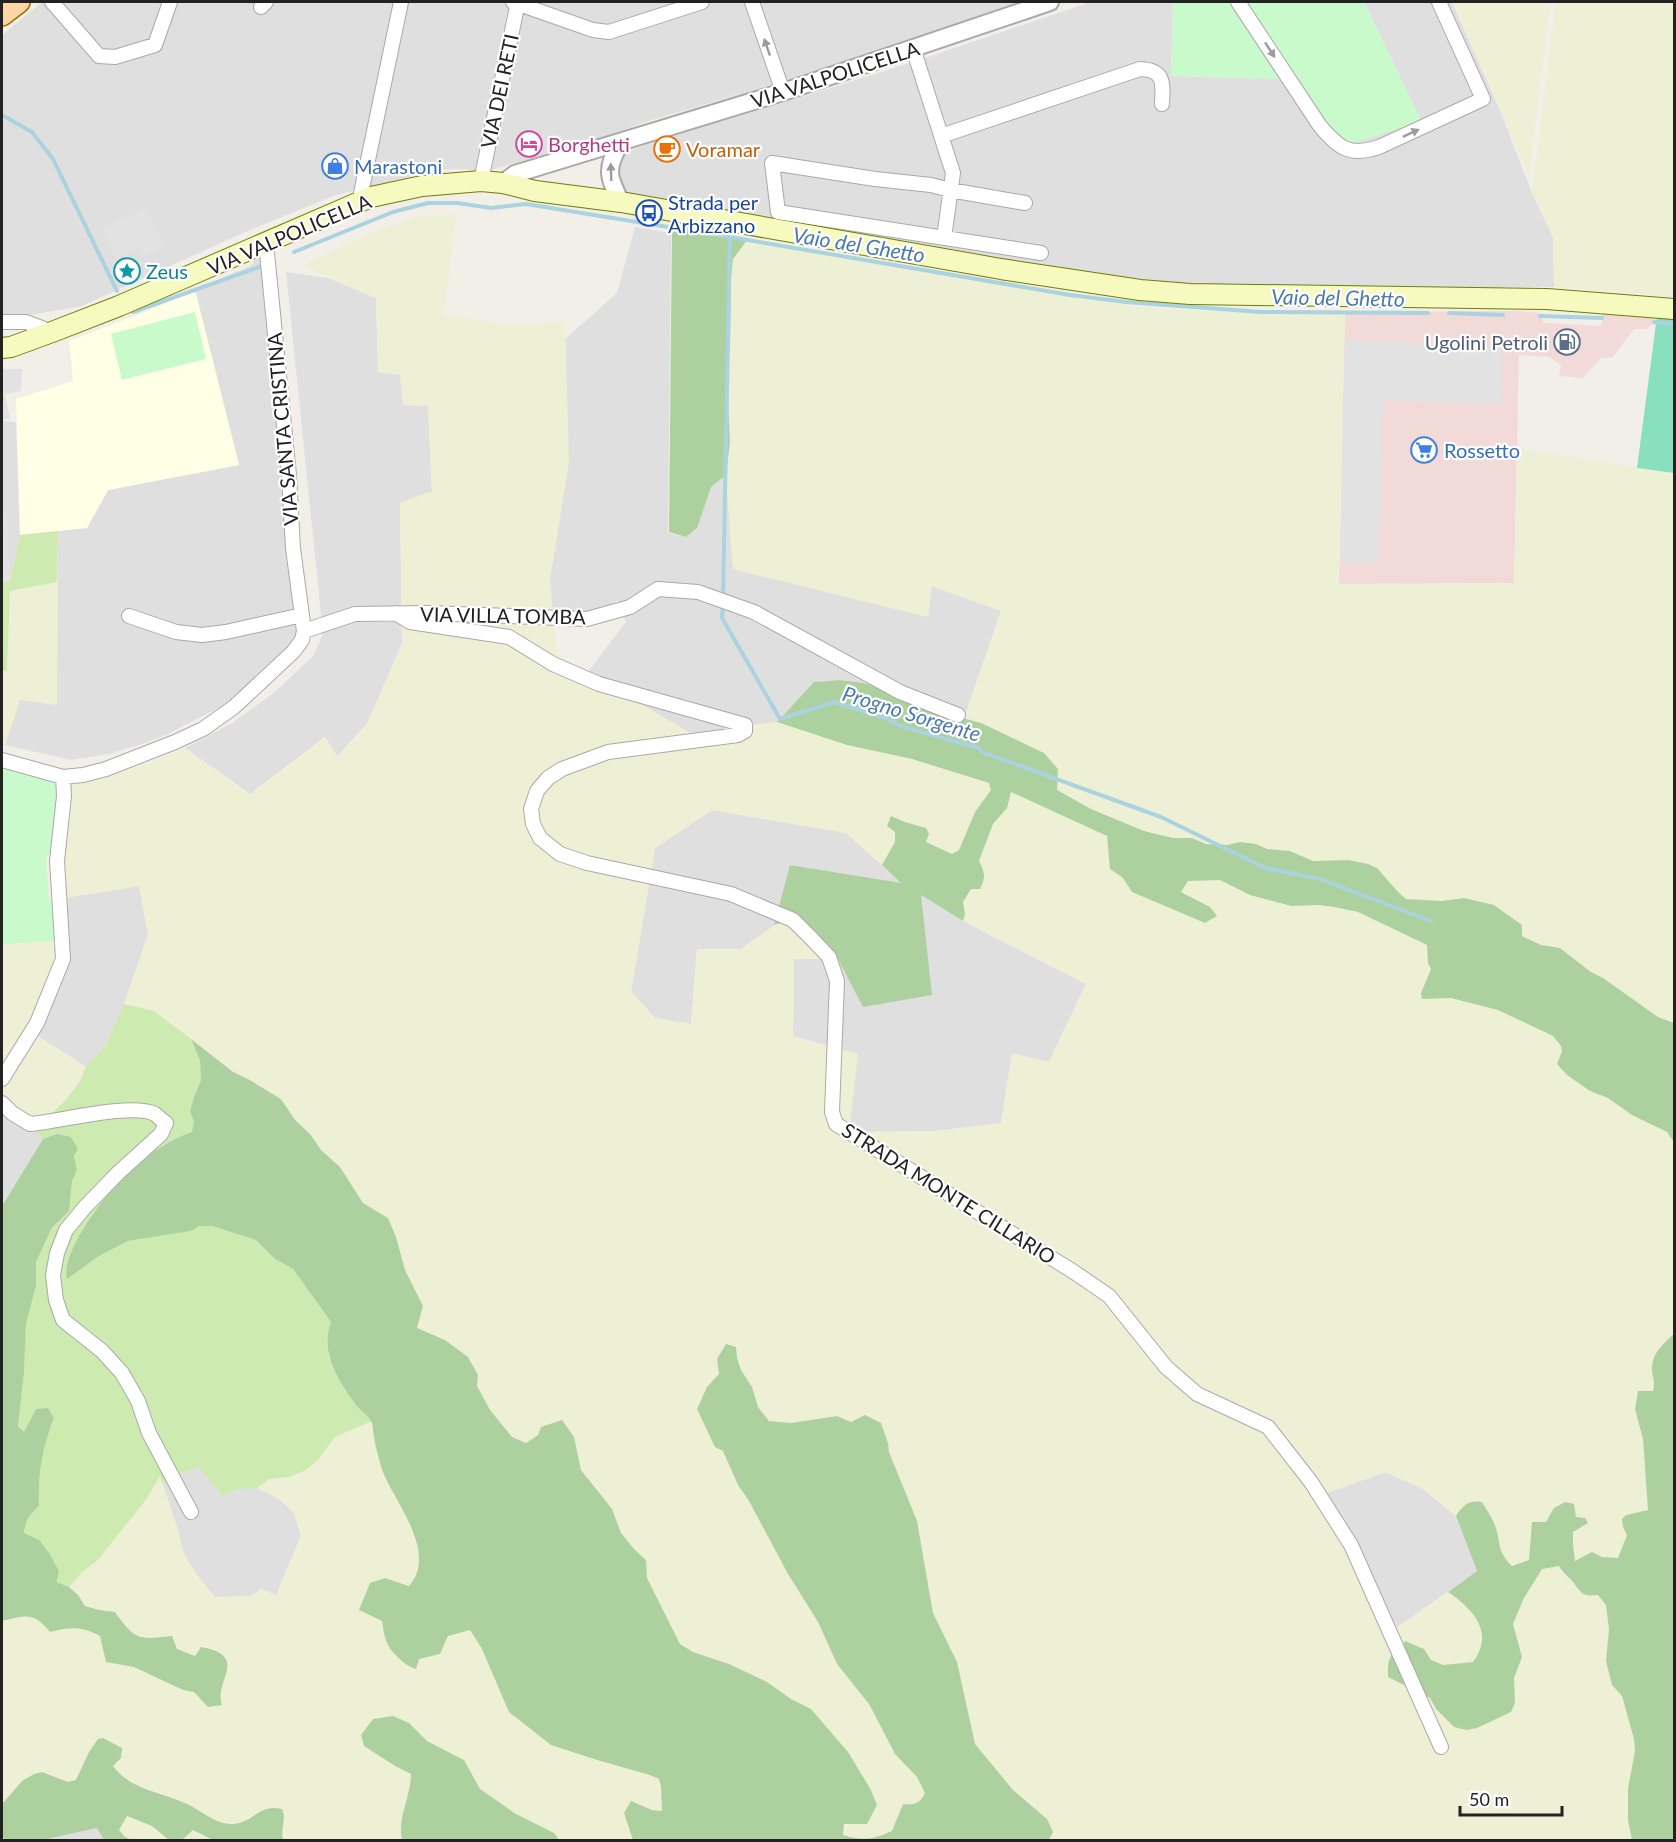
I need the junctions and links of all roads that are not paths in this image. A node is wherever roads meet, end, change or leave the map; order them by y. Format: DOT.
graph roads {
  1 [pos="19,2"];
  2 [pos="52,2"];
  3 [pos="170,2"];
  4 [pos="401,2"];
  5 [pos="516,2"];
  6 [pos="702,2"];
  7 [pos="752,2"];
  8 [pos="1050,2"];
  9 [pos="1238,2"];
  10 [pos="1439,2"];
  11 [pos="2,15"];
  12 [pos="914,48"];
  13 [pos="783,92"];
  14 [pos="1162,104"];
  15 [pos="941,136"];
  16 [pos="620,143"];
  17 [pos="481,181"];
  18 [pos="503,183"];
  19 [pos="950,190"];
  20 [pos="359,202"];
  21 [pos="621,202"];
  22 [pos="1025,203"];
  23 [pos="944,238"];
  24 [pos="266,243"];
  25 [pos="1041,253"];
  26 [pos="1674,309"];
  27 [pos="2,322"];
  28 [pos="52,333"];
  29 [pos="2,348"];
  30 [pos="395,613"];
  31 [pos="302,615"];
  32 [pos="129,616"];
  33 [pos="303,635"];
  34 [pos="958,715"];
  35 [pos="2,760"];
  36 [pos="63,777"];
  37 [pos="2,1078"];
  38 [pos="2,1103"];
  39 [pos="191,1512"];
  40 [pos="1441,1747"];
  1 -- 11 [label="main road"];
  2 -- 3 [label="street"];
  4 -- 20 [label="street"];
  5 -- 6 [label="street"];
  5 -- 17 [label="street, VIA DEI RETI"];
  13 -- 7 [label="street, one-way"];
  8 -- 12 [label="street, VIA VALPOLICELLA"];
  9 -- 10 [label="street, one-way"];
  12 -- 13 [label="street, VIA VALPOLICELLA"];
  12 -- 15 [label="street"];
  13 -- 16 [label="street, VIA VALPOLICELLA"];
  14 -- 15 [label="street"];
  15 -- 19 [label="street"];
  16 -- 18 [label="street, VIA VALPOLICELLA"];
  21 -- 16 [label="street, one-way"];
  17 -- 18 [label="main road"];
  17 -- 20 [label="main road, VIA VALPOLICELLA"];
  18 -- 21 [label="main road"];
  19 -- 22 [label="street"];
  19 -- 23 [label="street"];
  19 -- 23 [label="street"];
  20 -- 24 [label="main road, VIA VALPOLICELLA"];
  21 -- 26 [label="main road"];
  23 -- 25 [label="street"];
  24 -- 28 [label="main road, VIA VALPOLICELLA"];
  24 -- 31 [label="street, VIA SANTA CRISTINA"];
  27 -- 28 [label="street"];
  28 -- 29 [label="main road, VIA VALPOLICELLA"];
  30 -- 33 [label="street, VIA VILLA TOMBA"];
  30 -- 34 [label="street, VIA VILLA TOMBA"];
  30 -- 40 [label="street, STRADA MONTE CILLARIO"];
  31 -- 32 [label="street"];
  31 -- 33 [label="street, VIA SANTA CRISTINA"];
  33 -- 36 [label="street"];
  35 -- 36 [label="street"];
  36 -- 37 [label="street"];
  38 -- 39 [label="street"];
}
